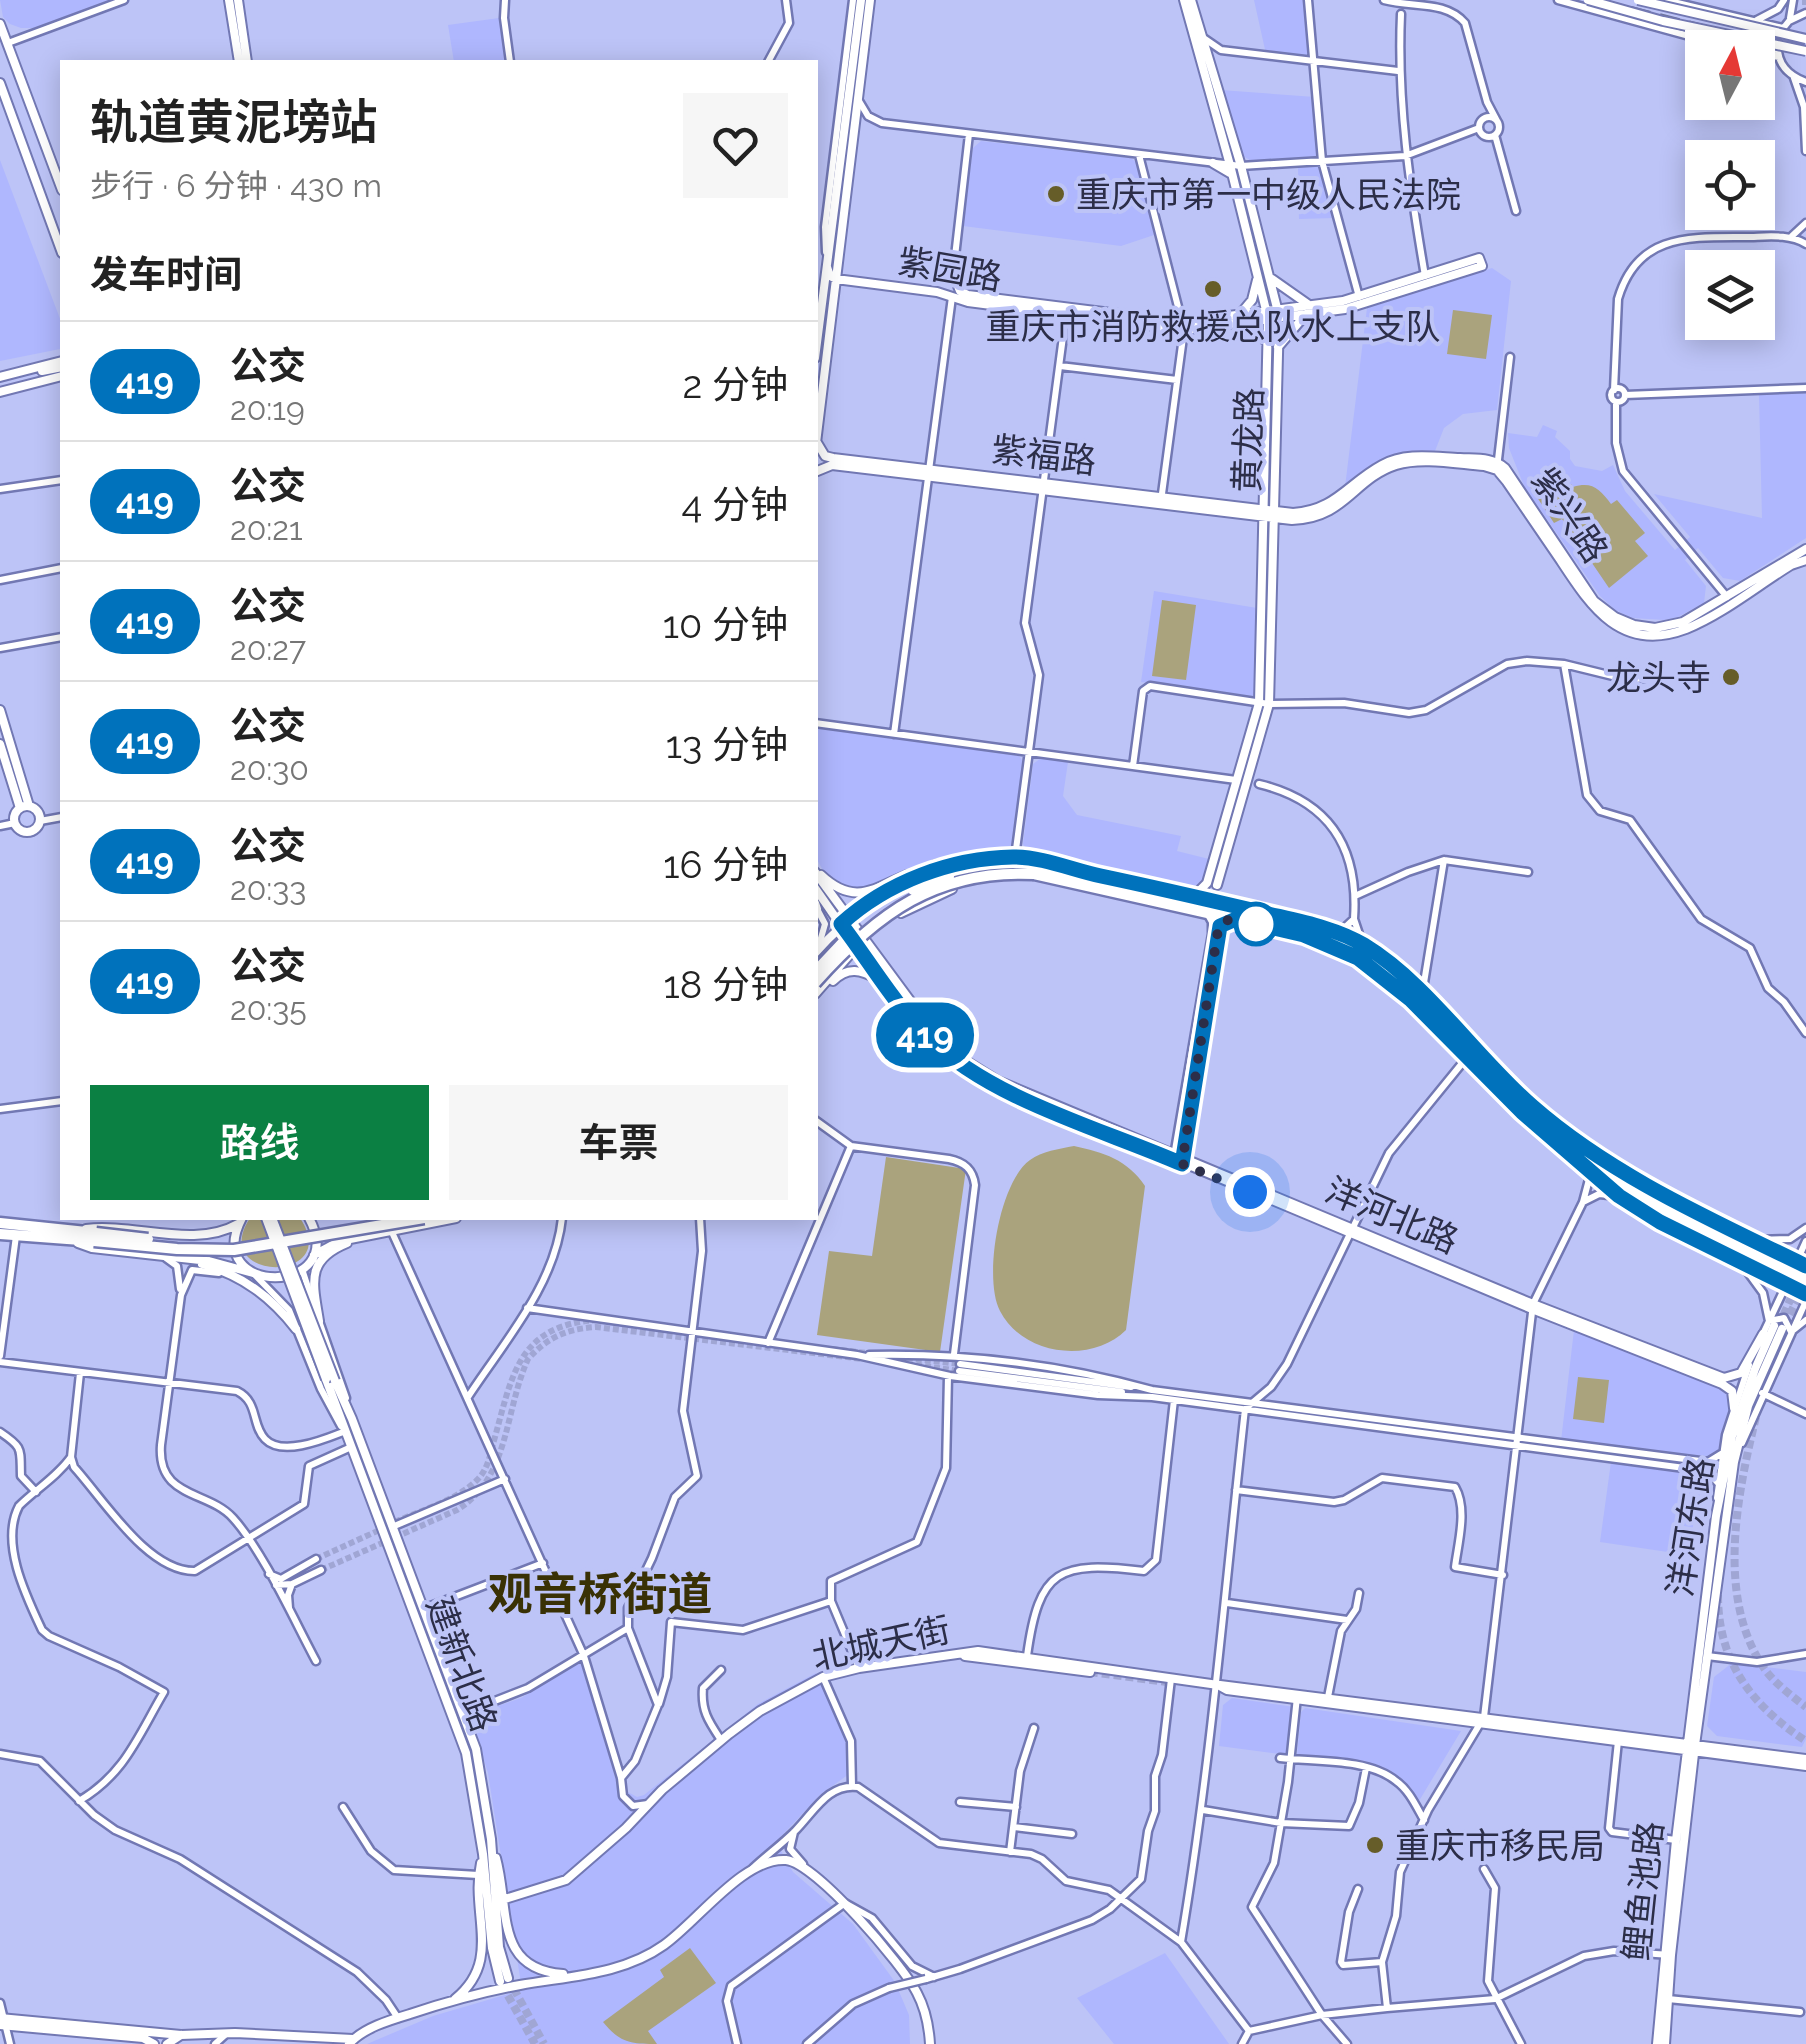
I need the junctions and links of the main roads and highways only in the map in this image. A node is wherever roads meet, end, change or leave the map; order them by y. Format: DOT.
graph roads {
  1 [pos="229,0"];
  2 [pos="238,0"];
  3 [pos="861,0"];
  4 [pos="872,0"];
  5 [pos="1187,0"];
  6 [pos="1588,0"];
  7 [pos="1638,0"];
  8 [pos="0,24"];
  9 [pos="1806,39"];
  10 [pos="1806,50"];
  11 [pos="239,60"];
  12 [pos="247,60"];
  13 [pos="0,83"];
  14 [pos="1212,163"];
  15 [pos="1233,177"];
  16 [pos="60,185"];
  17 [pos="60,248"];
  18 [pos="827,268"];
  19 [pos="1258,276"];
  20 [pos="1270,278"];
  21 [pos="836,279"];
  22 [pos="936,292"];
  23 [pos="1308,309"];
  24 [pos="1067,311"];
  25 [pos="1279,312"];
  26 [pos="1268,314"];
  27 [pos="1241,318"];
  28 [pos="818,336"];
  29 [pos="1268,344"];
  30 [pos="1278,347"];
  31 [pos="60,369"];
  32 [pos="0,384"];
  33 [pos="818,420"];
  34 [pos="818,447"];
  35 [pos="818,471"];
  36 [pos="929,473"];
  37 [pos="1262,496"];
  38 [pos="1161,501"];
  39 [pos="1249,508"];
  40 [pos="1262,513"];
  41 [pos="1274,514"];
  42 [pos="1806,548"];
  43 [pos="1806,560"];
  44 [pos="1729,600"];
  45 [pos="0,710"];
  46 [pos="0,744"];
  47 [pos="24,807"];
  48 [pos="1004,858"];
  49 [pos="1034,870"];
  50 [pos="818,872"];
  51 [pos="818,875"];
  52 [pos="1090,879"];
  53 [pos="1212,884"];
  54 [pos="818,892"];
  55 [pos="1194,896"];
  56 [pos="1226,904"];
  57 [pos="844,922"];
  58 [pos="861,942"];
  59 [pos="818,950"];
  60 [pos="818,969"];
  61 [pos="818,980"];
  62 [pos="884,982"];
  63 [pos="818,992"];
  64 [pos="818,994"];
  65 [pos="1573,1148"];
  66 [pos="1178,1158"];
  67 [pos="1623,1188"];
  68 [pos="240,1220"];
  69 [pos="270,1220"];
  70 [pos="310,1220"];
  71 [pos="374,1220"];
  72 [pos="412,1220"];
  73 [pos="445,1220"];
  74 [pos="0,1223"];
  75 [pos="0,1234"];
  76 [pos="66,1234"];
  77 [pos="369,1235"];
  78 [pos="95,1237"];
  79 [pos="1748,1238"];
  80 [pos="311,1258"];
  81 [pos="184,1259"];
  82 [pos="1741,1263"];
  83 [pos="1801,1263"];
  84 [pos="253,1273"];
  85 [pos="1806,1275"];
  86 [pos="1806,1285"];
  87 [pos="1806,1298"];
  88 [pos="1532,1306"];
  89 [pos="319,1321"];
  90 [pos="296,1329"];
  91 [pos="1763,1334"];
  92 [pos="330,1380"];
  93 [pos="1734,1408"];
  94 [pos="940,1655"];
  95 [pos="1090,1672"];
  96 [pos="1691,1748"];
  97 [pos="1806,1763"];
  98 [pos="491,1839"];
  99 [pos="483,1854"];
  100 [pos="505,1899"];
  101 [pos="1667,1954"];
  102 [pos="582,1975"];
  103 [pos="453,2000"];
  104 [pos="2,2021"];
  105 [pos="180,2035"];
  106 [pos="351,2042"];
  107 [pos="154,2044"];
  108 [pos="167,2044"];
  109 [pos="930,2044"];
  110 [pos="1658,2044"];
  111 [pos="1665,2044"];
  1 -- 11 [label="main road"];
  2 -- 12 [label="main road"];
  3 -- 18 [label="main road"];
  4 -- 21 [label="main road"];
  5 -- 15 [label="main road, 黄龙路"];
  5 -- 20 [label="main road, 黄龙路"];
  6 -- 10 [label="main road, bridge"];
  7 -- 9 [label="main road, bridge"];
  8 -- 16 [label="main road"];
  13 -- 17 [label="main road"];
  14 -- 15 [label="main road"];
  15 -- 19 [label="main road, 黄龙路"];
  18 -- 21 [label="main road"];
  18 -- 28 [label="main road"];
  19 -- 26 [label="main road, 黄龙路"];
  19 -- 27 [label="main road"];
  20 -- 23 [label="main road"];
  20 -- 25 [label="main road, 黄龙路"];
  21 -- 22 [label="main road, 紫园路"];
  21 -- 33 [label="main road"];
  22 -- 24 [label="main road, 紫园路"];
  22 -- 24 [label="main road, 紫园路"];
  23 -- 23 [label="main road, 紫园路"];
  23 -- 25 [label="main road, 紫园路"];
  23 -- 30 [label="main road"];
  24 -- 27 [label="main road, 紫园路"];
  25 -- 26 [label="main road, 紫园路"];
  25 -- 30 [label="main road, 黄龙路"];
  26 -- 27 [label="main road, 紫园路"];
  26 -- 29 [label="main road, 黄龙路"];
  27 -- 29 [label="main road"];
  29 -- 37 [label="main road, 黄龙路"];
  30 -- 41 [label="main road, 黄龙路"];
  31 -- 32 [label="main road"];
  34 -- 36 [label="main road, 紫福路"];
  35 -- 36 [label="main road, 紫福路"];
  36 -- 38 [label="main road, 紫福路"];
  37 -- 39 [label="main road"];
  37 -- 40 [label="main road, 黄龙路"];
  38 -- 39 [label="main road, 紫福路"];
  38 -- 40 [label="main road, 紫福路"];
  39 -- 40 [label="main road, 紫福路"];
  40 -- 41 [label="main road, 紫福路"];
  40 -- 53 [label="main road, 黄龙路"];
  41 -- 44 [label="main road, 紫兴路"];
  41 -- 53 [label="main road, 黄龙路"];
  42 -- 44 [label="main road, 紫兴路"];
  43 -- 44 [label="main road, 紫兴路"];
  45 -- 47 [label="main road"];
  46 -- 47 [label="main road"];
  47 -- 47 [label="main road"];
  48 -- 50 [label="main road"];
  48 -- 52 [label="main road"];
  48 -- 57 [label="main road"];
  49 -- 52 [label="highway"];
  49 -- 60 [label="highway, bridge"];
  49 -- 61 [label="highway, bridge"];
  51 -- 57 [label="main road"];
  52 -- 55 [label="highway"];
  52 -- 58 [label="main road"];
  52 -- 65 [label="highway"];
  53 -- 55 [label="main road"];
  53 -- 56 [label="main road"];
  54 -- 57 [label="main road"];
  55 -- 56 [label="highway"];
  56 -- 65 [label="highway"];
  57 -- 58 [label="main road"];
  57 -- 59 [label="main road"];
  58 -- 62 [label="main road, 洋河北路"];
  58 -- 63 [label="main road"];
  58 -- 66 [label="main road, 洋河北路"];
  62 -- 64 [label="main road"];
  62 -- 66 [label="main road, 洋河北路"];
  65 -- 67 [label="highway"];
  65 -- 67 [label="main road"];
  65 -- 79 [label="main road"];
  66 -- 88 [label="main road, 洋河北路"];
  67 -- 82 [label="main road"];
  67 -- 85 [label="highway, bridge"];
  67 -- 86 [label="highway, bridge"];
  68 -- 76 [label="main road"];
  68 -- 84 [label="main road"];
  69 -- 92 [label="main road, bridge"];
  70 -- 80 [label="main road"];
  71 -- 78 [label="highway, bridge"];
  72 -- 78 [label="highway, bridge"];
  73 -- 77 [label="main road"];
  74 -- 76 [label="highway"];
  75 -- 76 [label="highway"];
  76 -- 78 [label="highway"];
  76 -- 81 [label="main road"];
  77 -- 80 [label="main road"];
  77 -- 89 [label="main road"];
  79 -- 82 [label="main road"];
  79 -- 83 [label="main road"];
  80 -- 84 [label="main road"];
  81 -- 84 [label="main road"];
  81 -- 90 [label="main road"];
  82 -- 87 [label="main road"];
  88 -- 91 [label="main road, 洋河北路"];
  88 -- 93 [label="main road, 洋河北路"];
  92 -- 98 [label="main road, 建新北路"];
  92 -- 99 [label="main road, 建新北路"];
  94 -- 95 [label="main road"];
  94 -- 96 [label="main road, 北城天街"];
  94 -- 100 [label="main road, 北城天街"];
  96 -- 96 [label="main road, 洋河东路"];
  96 -- 97 [label="main road, 北城天街"];
  96 -- 101 [label="main road, 鲤鱼池路"];
  96 -- 101 [label="main road, 鲤鱼池路"];
  98 -- 99 [label="main road, 建新北路"];
  98 -- 100 [label="main road"];
  99 -- 103 [label="main road"];
  100 -- 102 [label="main road"];
  101 -- 110 [label="main road, 鲤鱼池路"];
  101 -- 111 [label="main road, 鲤鱼池路"];
  102 -- 103 [label="main road"];
  102 -- 109 [label="main road"];
  103 -- 106 [label="main road"];
  104 -- 105 [label="main road"];
  104 -- 107 [label="main road"];
  105 -- 106 [label="main road"];
  105 -- 108 [label="main road"];
}
